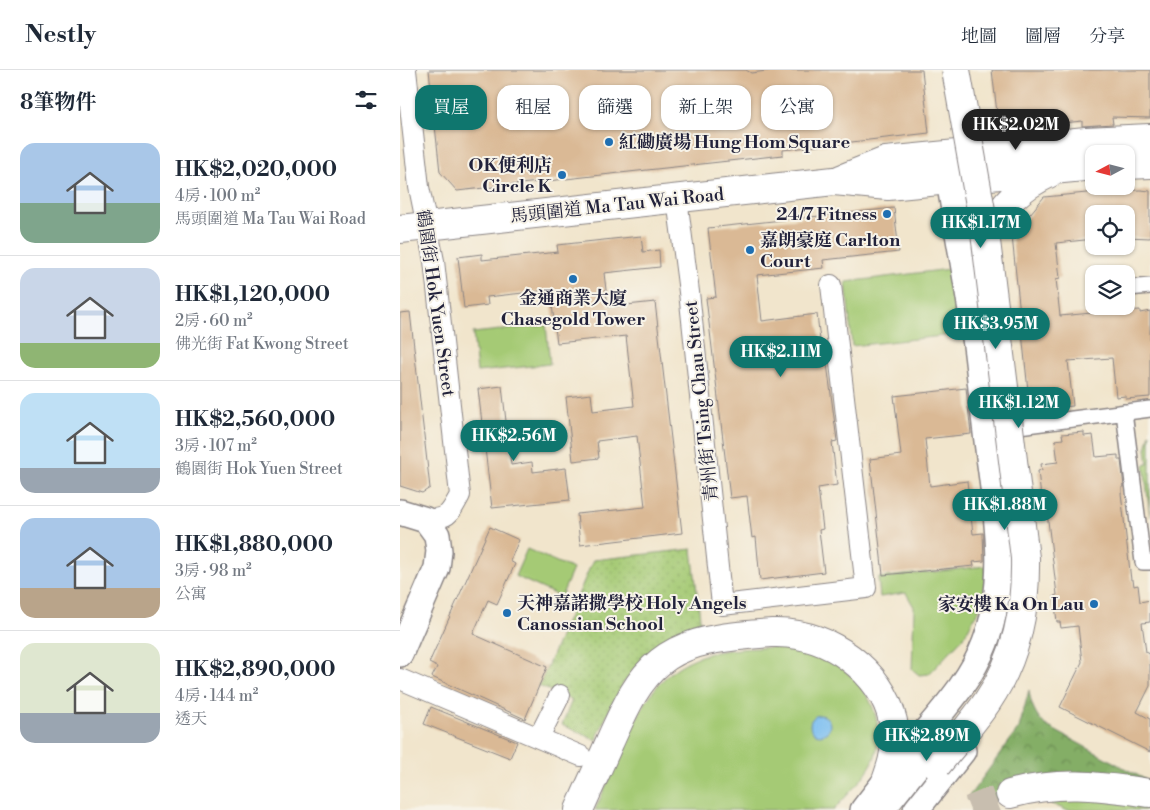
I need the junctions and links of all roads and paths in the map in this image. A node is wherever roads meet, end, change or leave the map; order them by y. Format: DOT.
graph roads {
  1 [pos="406,70"];
  2 [pos="945,70"];
  3 [pos="954,70"];
  4 [pos="1150,138"];
  5 [pos="1135,164"];
  6 [pos="1150,164"];
  7 [pos="960,166"];
  8 [pos="1085,167"];
  9 [pos="1060,169"];
  10 [pos="677,198"];
  11 [pos="427,226"];
  12 [pos="400,229"];
  13 [pos="988,232"];
  14 [pos="831,285"];
  15 [pos="1150,286"];
  16 [pos="1135,287"];
  17 [pos="1150,409"];
  18 [pos="1124,412"];
  19 [pos="1008,427"];
  20 [pos="400,512"];
  21 [pos="426,520"];
  22 [pos="1150,562"];
  23 [pos="400,654"];
  24 [pos="400,679"];
  25 [pos="560,695"];
  26 [pos="539,738"];
  27 [pos="582,756"];
  28 [pos="931,760"];
  29 [pos="886,781"];
  30 [pos="1010,794"];
  31 [pos="1150,794"];
  32 [pos="579,810"];
  33 [pos="863,810"];
  34 [pos="880,810"];
  35 [pos="900,810"];
  36 [pos="916,810"];
  1 -- 11 [label="street, 鶴園街 Hok Yuen Street"];
  2 -- 28 [label="main road"];
  3 -- 7 [label="street"];
  3 -- 28 [label="main road, bridge"];
  4 -- 7 [label="main road, 馬頭圍道 Ma Tau Wai Road"];
  5 -- 6 [label="main road"];
  7 -- 9 [label="main road, 馬頭圍道 Ma Tau Wai Road"];
  7 -- 10 [label="main road, 馬頭圍道 Ma Tau Wai Road"];
  7 -- 13 [label="street"];
  7 -- 29 [label="street"];
  8 -- 9 [label="main road, 馬頭圍道 Ma Tau Wai Road"];
  9 -- 13 [label="main road"];
  10 -- 11 [label="main road, 馬頭圍道 Ma Tau Wai Road"];
  10 -- 14 [label="street, 青州街 Tsing Chau Street"];
  11 -- 12 [label="main road, 馬頭圍道 Ma Tau Wai Road"];
  11 -- 21 [label="street, 鶴園街 Hok Yuen Street"];
  13 -- 19 [label="street"];
  15 -- 16 [label="street"];
  17 -- 18 [label="street"];
  18 -- 19 [label="street"];
  18 -- 22 [label="street"];
  19 -- 36 [label="street"];
  20 -- 21 [label="street"];
  21 -- 23 [label="street"];
  24 -- 26 [label="street"];
  25 -- 26 [label="street"];
  26 -- 27 [label="street"];
  28 -- 34 [label="main road"];
  28 -- 35 [label="main road"];
  29 -- 32 [label="main road"];
  29 -- 33 [label="street"];
  30 -- 31 [label="main road"];
}
